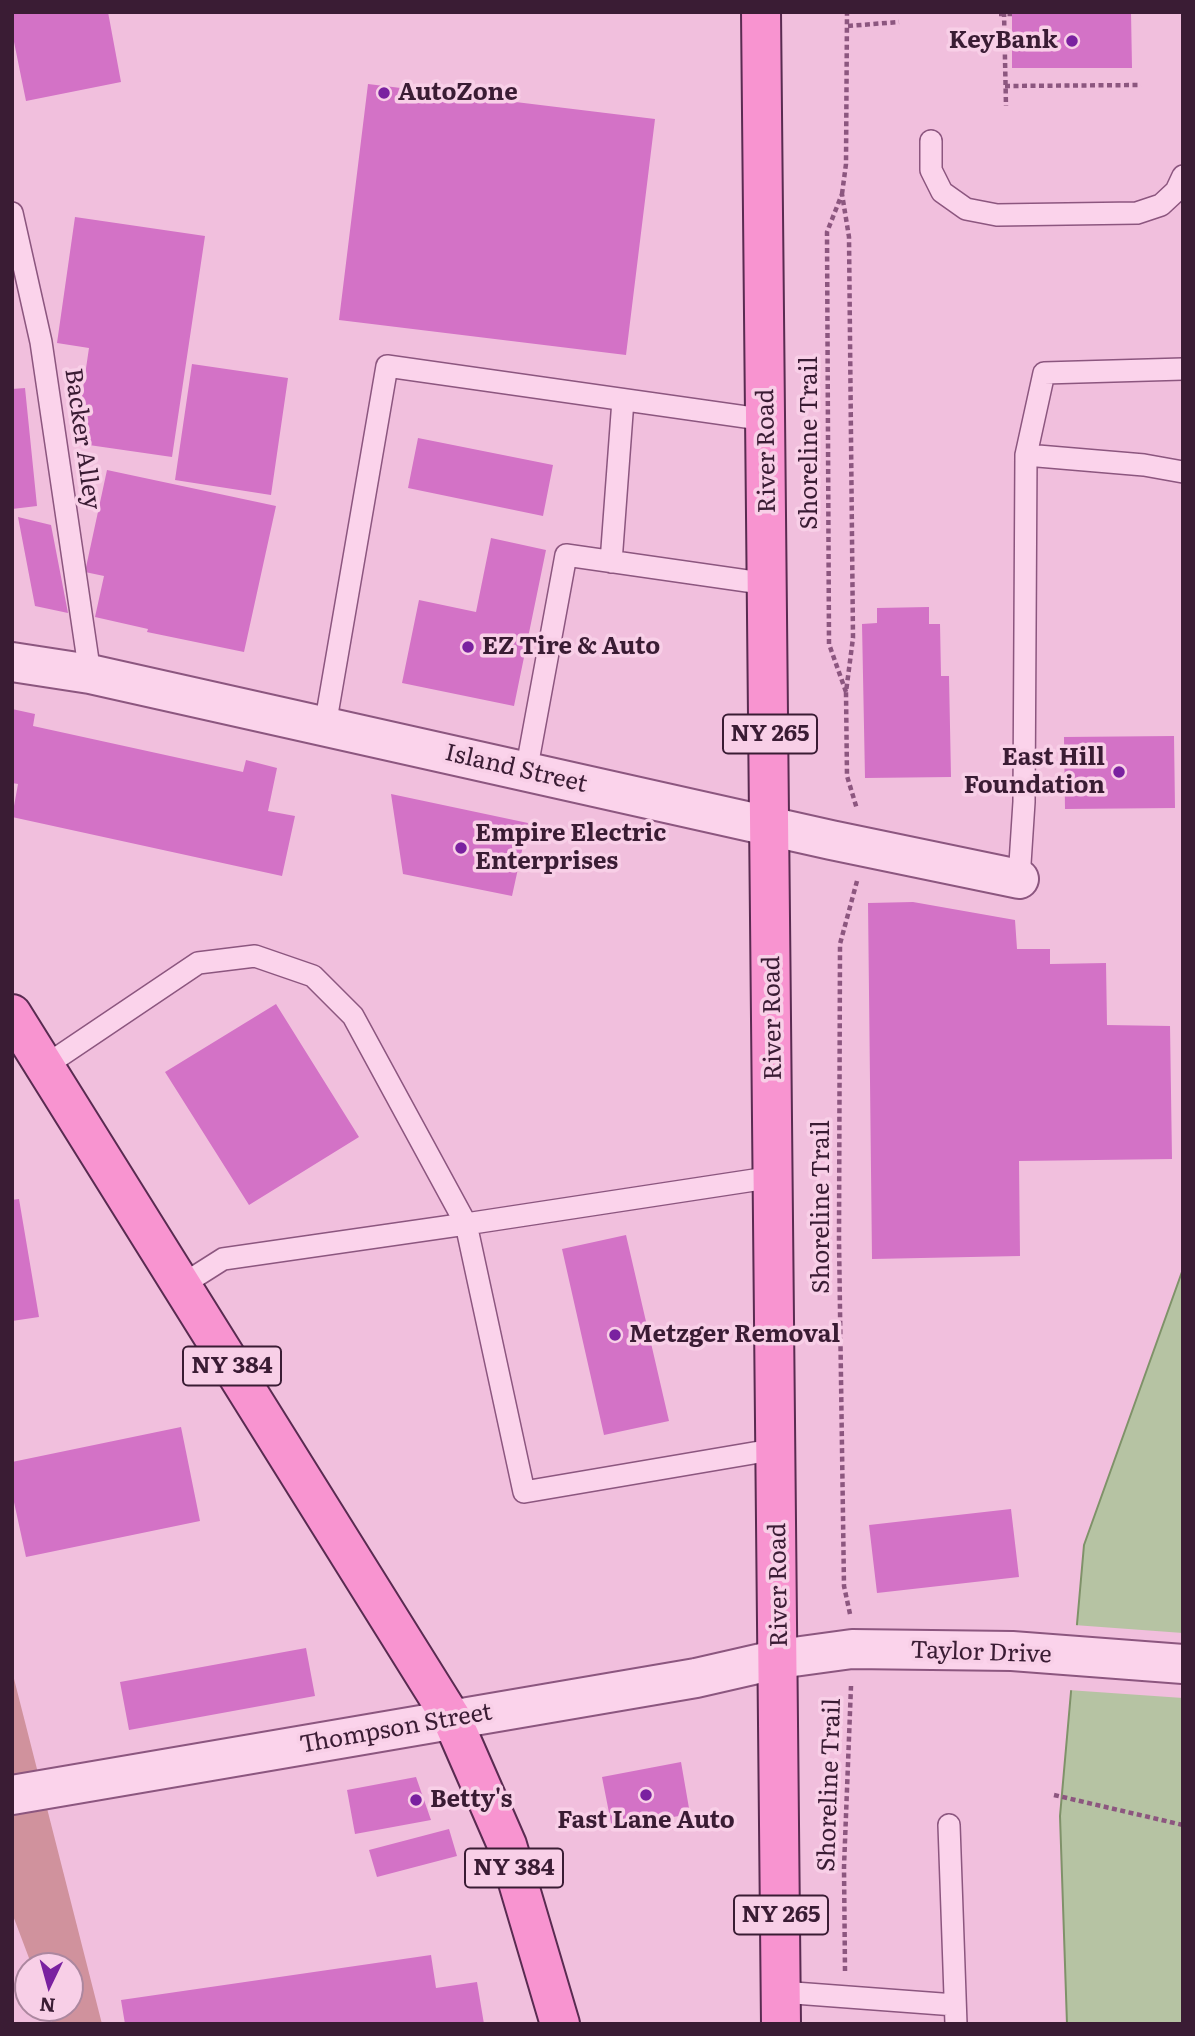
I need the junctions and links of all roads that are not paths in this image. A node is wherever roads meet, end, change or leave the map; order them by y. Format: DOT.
graph roads {
  1 [pos="761,12"];
  2 [pos="931,141"];
  3 [pos="1183,176"];
  4 [pos="12,213"];
  5 [pos="1183,369"];
  6 [pos="623,400"];
  7 [pos="766,420"];
  8 [pos="1026,455"];
  9 [pos="1183,472"];
  10 [pos="611,562"];
  11 [pos="768,584"];
  12 [pos="12,662"];
  13 [pos="90,674"];
  14 [pos="326,726"];
  15 [pos="526,772"];
  16 [pos="771,827"];
  17 [pos="1019,879"];
  18 [pos="12,1014"];
  19 [pos="45,1066"];
  20 [pos="774,1177"];
  21 [pos="466,1224"];
  22 [pos="182,1285"];
  23 [pos="777,1449"];
  24 [pos="779,1659"];
  25 [pos="1183,1664"];
  26 [pos="452,1719"];
  27 [pos="12,1795"];
  28 [pos="949,1825"];
  29 [pos="781,2008"];
  30 [pos="956,2014"];
  31 [pos="560,2024"];
  1 -- 7 [label="main road, River Road / NY 265"];
  2 -- 3 [label="lane"];
  4 -- 13 [label="lane, Backer Alley"];
  5 -- 8 [label="lane"];
  6 -- 7 [label="lane"];
  6 -- 10 [label="lane"];
  6 -- 14 [label="lane"];
  7 -- 11 [label="main road, River Road / NY 265"];
  8 -- 9 [label="lane"];
  8 -- 17 [label="lane"];
  10 -- 11 [label="lane"];
  10 -- 15 [label="lane"];
  11 -- 16 [label="main road, River Road / NY 265"];
  12 -- 13 [label="street, Island Street"];
  13 -- 14 [label="street, Island Street"];
  14 -- 15 [label="street, Island Street"];
  15 -- 16 [label="street, Island Street"];
  16 -- 17 [label="street, Island Street"];
  16 -- 20 [label="main road, River Road / NY 265"];
  18 -- 19 [label="main road, NY 384"];
  19 -- 21 [label="lane"];
  19 -- 22 [label="main road, NY 384"];
  20 -- 21 [label="lane"];
  20 -- 23 [label="main road, River Road / NY 265"];
  21 -- 22 [label="lane"];
  21 -- 23 [label="lane"];
  22 -- 26 [label="main road, NY 384"];
  23 -- 24 [label="main road, River Road / NY 265"];
  24 -- 25 [label="street, Taylor Drive"];
  24 -- 26 [label="street, Thompson Street"];
  24 -- 29 [label="main road, River Road / NY 265"];
  26 -- 27 [label="street, Thompson Street"];
  26 -- 31 [label="main road, NY 384"];
  28 -- 30 [label="lane"];
  29 -- 30 [label="lane"];
}
